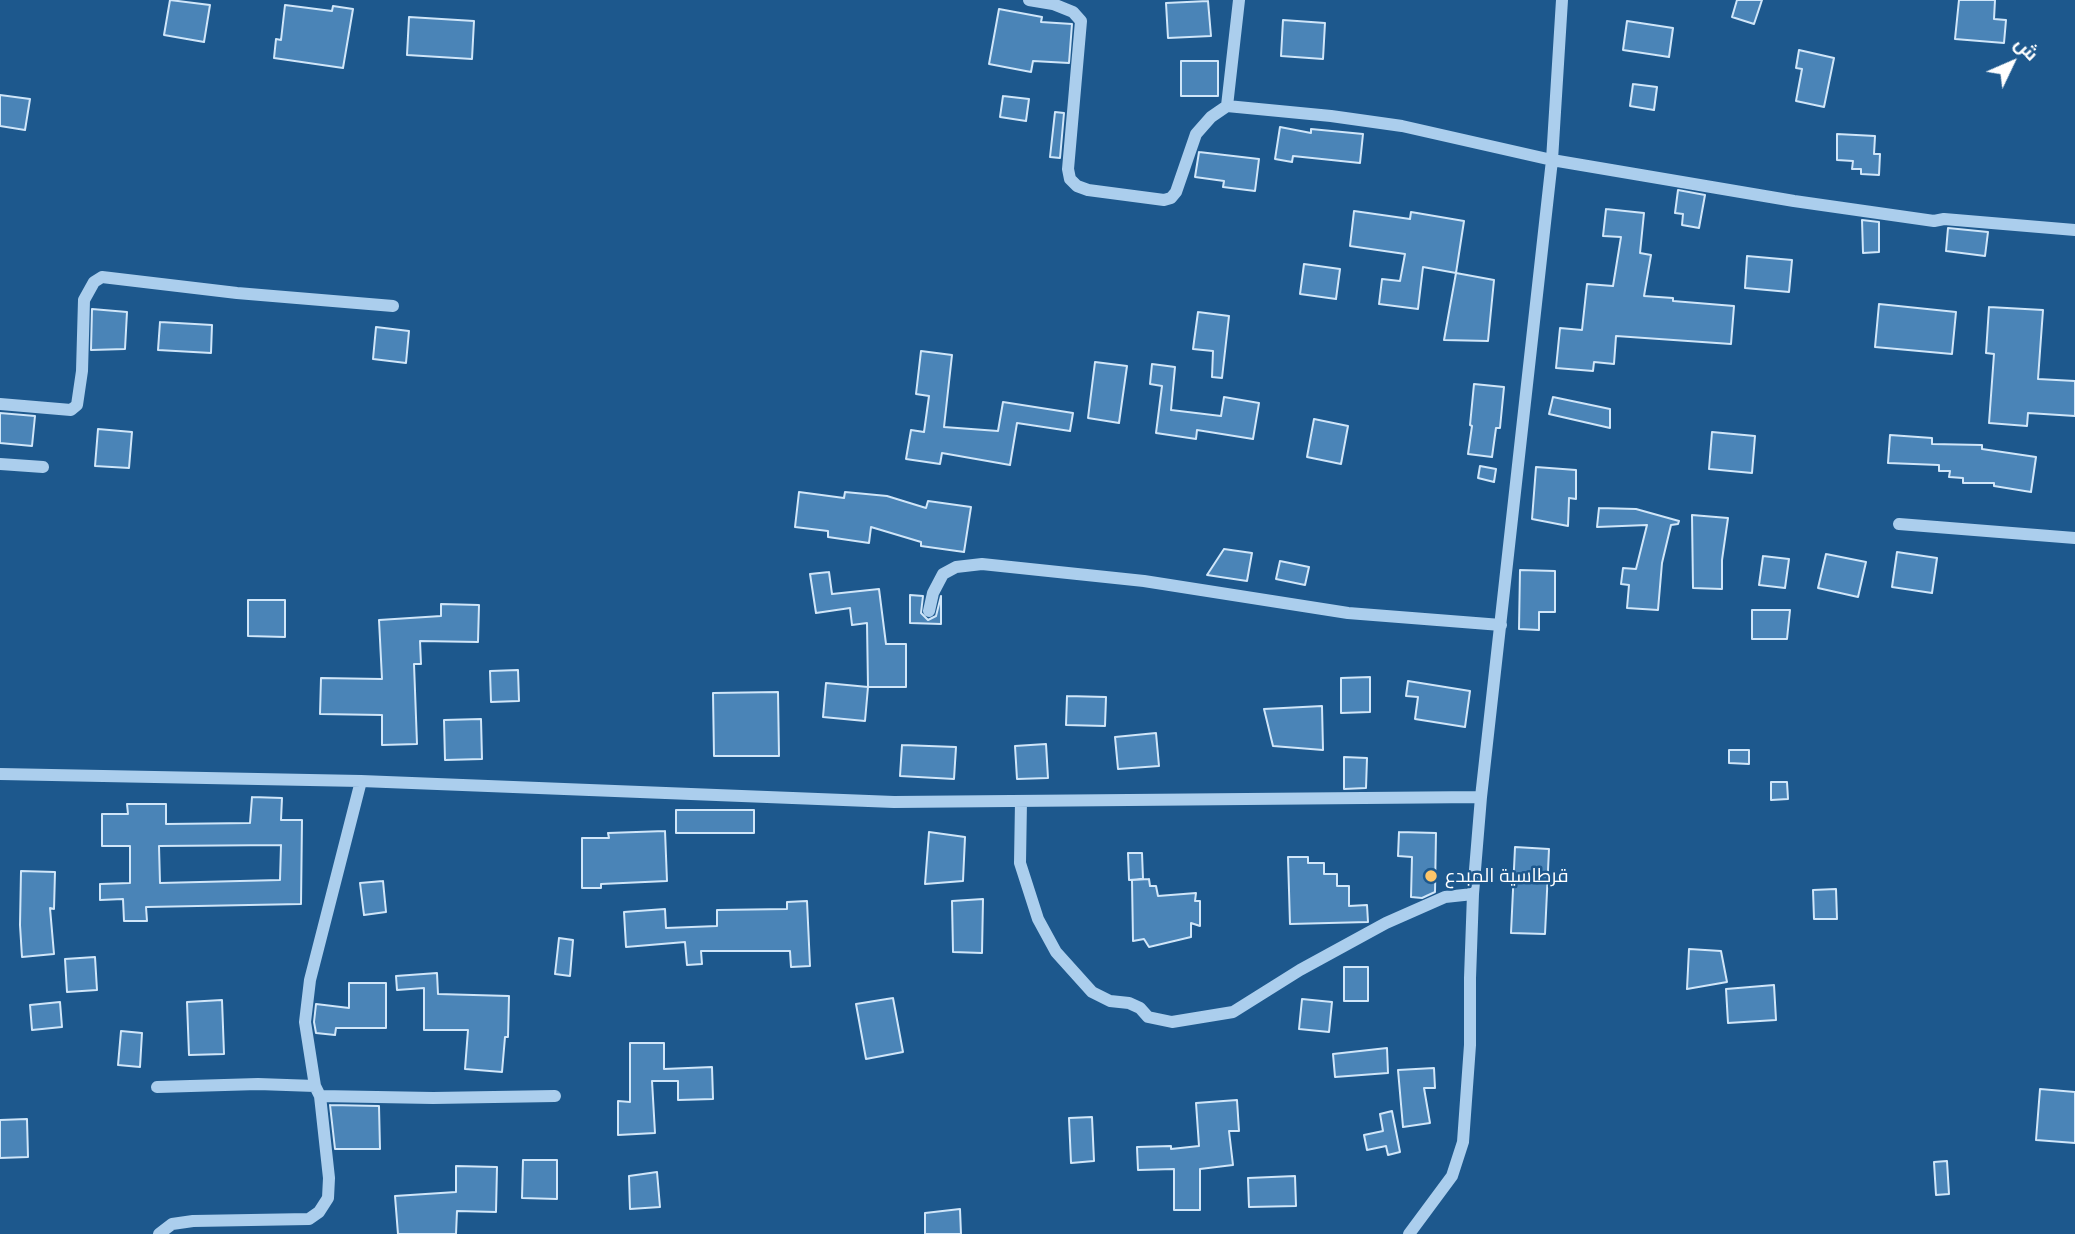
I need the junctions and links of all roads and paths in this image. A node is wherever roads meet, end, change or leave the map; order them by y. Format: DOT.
graph roads {
  1 [pos="1029,0"];
  2 [pos="1239,0"];
  3 [pos="1562,0"];
  4 [pos="1227,106"];
  5 [pos="1552,160"];
  6 [pos="2075,230"];
  7 [pos="393,306"];
  8 [pos="0,404"];
  9 [pos="0,464"];
  10 [pos="43,467"];
  11 [pos="1899,524"];
  12 [pos="2075,538"];
  13 [pos="929,611"];
  14 [pos="1501,625"];
  15 [pos="0,774"];
  16 [pos="361,781"];
  17 [pos="1481,796"];
  18 [pos="1021,801"];
  19 [pos="1473,894"];
  20 [pos="157,1087"];
  21 [pos="318,1091"];
  22 [pos="555,1096"];
  23 [pos="159,1234"];
  24 [pos="1409,1234"];
  1 -- 4 [label="street"];
  2 -- 4 [label="street"];
  3 -- 5 [label="street"];
  4 -- 5 [label="street"];
  5 -- 6 [label="street"];
  5 -- 14 [label="street"];
  7 -- 8 [label="street"];
  9 -- 10 [label="street"];
  11 -- 12 [label="street"];
  13 -- 14 [label="street"];
  14 -- 17 [label="street"];
  15 -- 16 [label="street"];
  16 -- 18 [label="street"];
  16 -- 21 [label="street"];
  17 -- 18 [label="street"];
  17 -- 19 [label="street"];
  18 -- 19 [label="street"];
  19 -- 24 [label="street"];
  20 -- 21 [label="street"];
  21 -- 22 [label="street"];
  21 -- 23 [label="street"];
}
